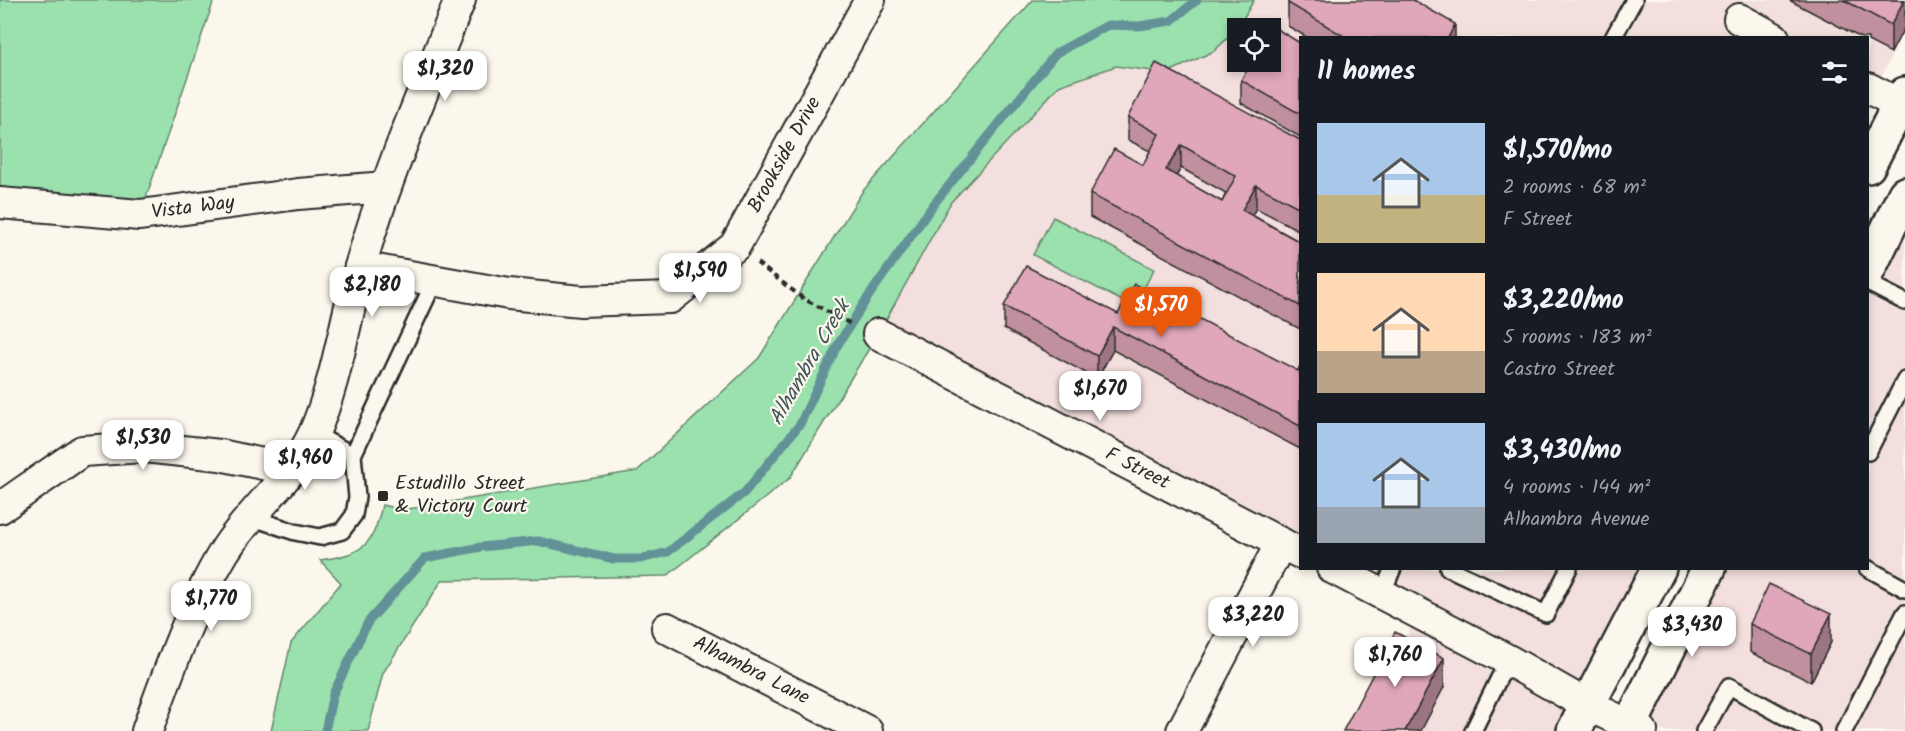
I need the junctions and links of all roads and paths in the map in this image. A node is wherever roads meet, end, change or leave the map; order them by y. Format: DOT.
graph roads {
  1 [pos="460,0"];
  2 [pos="870,0"];
  3 [pos="1634,0"];
  4 [pos="1740,19"];
  5 [pos="1614,36"];
  6 [pos="1770,36"];
  7 [pos="1869,88"];
  8 [pos="1903,102"];
  9 [pos="1869,164"];
  10 [pos="386,187"];
  11 [pos="1905,195"];
  12 [pos="0,203"];
  13 [pos="735,246"];
  14 [pos="360,267"];
  15 [pos="1869,268"];
  16 [pos="434,282"];
  17 [pos="1869,284"];
  18 [pos="1905,302"];
  19 [pos="878,334"];
  20 [pos="1905,380"];
  21 [pos="313,434"];
  22 [pos="1869,450"];
  23 [pos="353,455"];
  24 [pos="291,470"];
  25 [pos="0,508"];
  26 [pos="250,518"];
  27 [pos="1291,548"];
  28 [pos="1869,569"];
  29 [pos="1341,570"];
  30 [pos="1452,570"];
  31 [pos="1568,570"];
  32 [pos="1658,570"];
  33 [pos="1708,570"];
  34 [pos="1388,581"];
  35 [pos="1905,589"];
  36 [pos="1905,613"];
  37 [pos="667,628"];
  38 [pos="1508,660"];
  39 [pos="1580,718"];
  40 [pos="1633,729"];
  41 [pos="147,731"];
  42 [pos="867,731"];
  43 [pos="1182,731"];
  44 [pos="1473,731"];
  45 [pos="1704,731"];
  46 [pos="1811,731"];
  47 [pos="1844,731"];
  1 -- 10 [label="street"];
  2 -- 13 [label="street, Brookside Drive"];
  3 -- 5 [label="lane"];
  4 -- 6 [label="street"];
  7 -- 8 [label="street"];
  8 -- 9 [label="main road"];
  10 -- 12 [label="street, Vista Way"];
  10 -- 14 [label="street"];
  11 -- 15 [label="main road"];
  13 -- 16 [label="street, Brookside Drive"];
  13 -- 19 [label="path"];
  14 -- 16 [label="street, Brookside Drive"];
  14 -- 21 [label="street"];
  16 -- 23 [label="lane"];
  17 -- 18 [label="lane"];
  19 -- 27 [label="street, F Street"];
  20 -- 22 [label="lane"];
  21 -- 23 [label="lane"];
  21 -- 24 [label="street"];
  23 -- 26 [label="lane"];
  24 -- 25 [label="street"];
  24 -- 26 [label="street"];
  26 -- 41 [label="street"];
  27 -- 43 [label="street"];
  28 -- 35 [label="lane"];
  29 -- 34 [label="street"];
  30 -- 31 [label="lane"];
  32 -- 39 [label="main road"];
  33 -- 40 [label="main road"];
  34 -- 38 [label="street"];
  36 -- 47 [label="lane"];
  37 -- 42 [label="street, Alhambra Lane"];
  38 -- 39 [label="street"];
  38 -- 44 [label="lane"];
  39 -- 40 [label="street"];
  45 -- 46 [label="lane"];
}
